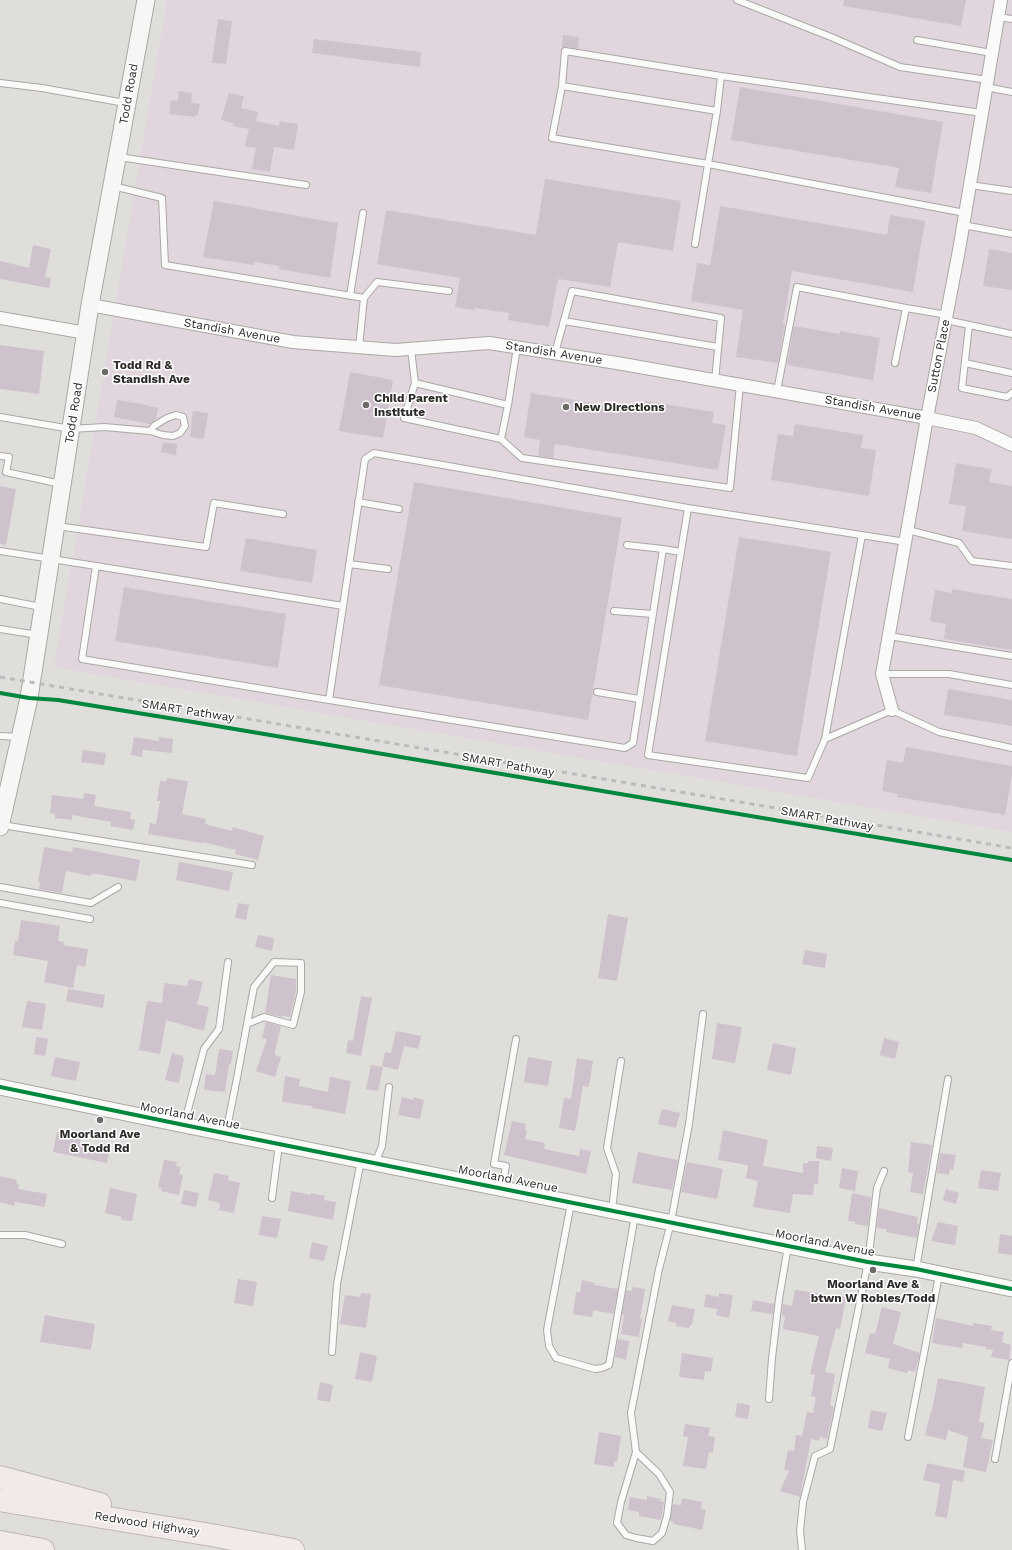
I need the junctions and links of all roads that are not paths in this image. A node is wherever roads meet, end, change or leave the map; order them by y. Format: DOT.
graph roads {
  1 [pos="146,0"];
  2 [pos="737,0"];
  3 [pos="1001,0"];
  4 [pos="998,17"];
  5 [pos="1012,19"];
  6 [pos="918,40"];
  7 [pos="992,53"];
  8 [pos="720,76"];
  9 [pos="0,83"];
  10 [pos="987,84"];
  11 [pos="562,86"];
  12 [pos="1012,92"];
  13 [pos="127,103"];
  14 [pos="717,111"];
  15 [pos="982,112"];
  16 [pos="117,157"];
  17 [pos="708,164"];
  18 [pos="970,184"];
  19 [pos="306,185"];
  20 [pos="112,186"];
  21 [pos="1012,191"];
  22 [pos="363,213"];
  23 [pos="964,219"];
  24 [pos="1012,234"];
  25 [pos="695,244"];
  26 [pos="449,291"];
  27 [pos="350,296"];
  28 [pos="364,298"];
  29 [pos="90,305"];
  30 [pos="906,308"];
  31 [pos="0,318"];
  32 [pos="946,318"];
  33 [pos="564,321"];
  34 [pos="969,325"];
  35 [pos="86,333"];
  36 [pos="1012,334"];
  37 [pos="359,347"];
  38 [pos="517,347"];
  39 [pos="718,347"];
  40 [pos="411,349"];
  41 [pos="555,353"];
  42 [pos="895,363"];
  43 [pos="965,363"];
  44 [pos="1012,373"];
  45 [pos="715,380"];
  46 [pos="415,383"];
  47 [pos="740,385"];
  48 [pos="777,392"];
  49 [pos="1010,397"];
  50 [pos="508,405"];
  51 [pos="0,417"];
  52 [pos="928,418"];
  53 [pos="72,429"];
  54 [pos="150,431"];
  55 [pos="501,438"];
  56 [pos="1012,445"];
  57 [pos="0,456"];
  58 [pos="62,484"];
  59 [pos="358,502"];
  60 [pos="688,508"];
  61 [pos="399,509"];
  62 [pos="283,514"];
  63 [pos="56,526"];
  64 [pos="862,535"];
  65 [pos="907,536"];
  66 [pos="627,545"];
  67 [pos="663,548"];
  68 [pos="0,551"];
  69 [pos="681,552"];
  70 [pos="51,558"];
  71 [pos="349,564"];
  72 [pos="96,566"];
  73 [pos="1012,566"];
  74 [pos="388,569"];
  75 [pos="0,599"];
  76 [pos="343,606"];
  77 [pos="43,607"];
  78 [pos="614,611"];
  79 [pos="653,614"];
  80 [pos="0,629"];
  81 [pos="38,635"];
  82 [pos="889,636"];
  83 [pos="1012,656"];
  84 [pos="882,674"];
  85 [pos="1012,685"];
  86 [pos="597,692"];
  87 [pos="639,699"];
  88 [pos="329,700"];
  89 [pos="892,710"];
  90 [pos="0,736"];
  91 [pos="19,737"];
  92 [pos="825,739"];
  93 [pos="1012,748"];
  94 [pos="0,825"];
  95 [pos="252,865"];
  96 [pos="0,887"];
  97 [pos="118,887"];
  98 [pos="0,903"];
  99 [pos="90,919"];
  100 [pos="228,962"];
  101 [pos="703,1014"];
  102 [pos="247,1024"];
  103 [pos="516,1038"];
  104 [pos="621,1061"];
  105 [pos="948,1080"];
  106 [pos="0,1087"];
  107 [pos="389,1087"];
  108 [pos="184,1125"];
  109 [pos="226,1133"];
  110 [pos="279,1144"];
  111 [pos="368,1162"];
  112 [pos="884,1171"];
  113 [pos="502,1188"];
  114 [pos="272,1198"];
  115 [pos="571,1202"];
  116 [pos="612,1210"];
  117 [pos="635,1215"];
  118 [pos="671,1222"];
  119 [pos="0,1235"];
  120 [pos="62,1244"];
  121 [pos="788,1246"];
  122 [pos="868,1262"];
  123 [pos="916,1269"];
  124 [pos="939,1275"];
  125 [pos="1012,1289"];
  126 [pos="332,1352"];
  127 [pos="1012,1363"];
  128 [pos="769,1399"];
  129 [pos="908,1437"];
  130 [pos="636,1452"];
  131 [pos="995,1459"];
  132 [pos="0,1476"];
  133 [pos="0,1500"];
  134 [pos="211,1535"];
  135 [pos="0,1542"];
  136 [pos="44,1550"];
  137 [pos="293,1550"];
  138 [pos="802,1550"];
  1 -- 13 [label="main road, Todd Road"];
  2 -- 10 [label="lane"];
  3 -- 4 [label="street, Sutton Place"];
  4 -- 5 [label="lane"];
  4 -- 7 [label="street, Sutton Place"];
  6 -- 7 [label="lane"];
  7 -- 10 [label="street, Sutton Place"];
  8 -- 11 [label="lane"];
  8 -- 14 [label="lane"];
  8 -- 15 [label="lane"];
  9 -- 13 [label="lane"];
  10 -- 12 [label="lane"];
  10 -- 15 [label="street, Sutton Place"];
  11 -- 14 [label="lane"];
  11 -- 17 [label="lane"];
  13 -- 16 [label="main road, Todd Road"];
  14 -- 17 [label="lane"];
  15 -- 18 [label="street, Sutton Place"];
  16 -- 19 [label="lane"];
  16 -- 20 [label="main road, Todd Road"];
  17 -- 23 [label="lane"];
  17 -- 25 [label="lane"];
  18 -- 21 [label="lane"];
  18 -- 23 [label="street, Sutton Place"];
  20 -- 27 [label="lane"];
  20 -- 29 [label="main road, Todd Road"];
  22 -- 27 [label="lane"];
  23 -- 24 [label="lane"];
  23 -- 32 [label="street, Sutton Place"];
  26 -- 28 [label="lane"];
  27 -- 28 [label="lane"];
  28 -- 37 [label="lane"];
  29 -- 35 [label="main road, Todd Road"];
  29 -- 37 [label="street, Standish Avenue"];
  30 -- 32 [label="lane"];
  30 -- 42 [label="lane"];
  30 -- 48 [label="lane"];
  31 -- 35 [label="street"];
  32 -- 34 [label="lane"];
  32 -- 52 [label="street, Sutton Place"];
  33 -- 39 [label="lane"];
  33 -- 39 [label="lane"];
  33 -- 41 [label="lane"];
  34 -- 36 [label="lane"];
  34 -- 43 [label="lane"];
  35 -- 53 [label="main road, Todd Road"];
  37 -- 40 [label="street, Standish Avenue"];
  38 -- 40 [label="street, Standish Avenue"];
  38 -- 41 [label="street, Standish Avenue"];
  38 -- 50 [label="lane"];
  39 -- 45 [label="lane"];
  40 -- 46 [label="lane"];
  41 -- 45 [label="street, Standish Avenue"];
  43 -- 44 [label="lane"];
  43 -- 49 [label="lane"];
  45 -- 47 [label="street, Standish Avenue"];
  46 -- 50 [label="lane"];
  46 -- 55 [label="lane"];
  47 -- 48 [label="street, Standish Avenue"];
  47 -- 55 [label="lane"];
  48 -- 52 [label="street, Standish Avenue"];
  50 -- 55 [label="lane"];
  51 -- 53 [label="lane"];
  52 -- 56 [label="street, Standish Avenue"];
  52 -- 65 [label="street, Sutton Place"];
  53 -- 54 [label="lane"];
  53 -- 58 [label="main road, Todd Road"];
  54 -- 54 [label="lane"];
  57 -- 58 [label="lane"];
  58 -- 63 [label="main road, Todd Road"];
  59 -- 60 [label="lane"];
  59 -- 61 [label="lane"];
  59 -- 71 [label="lane"];
  60 -- 64 [label="lane"];
  60 -- 69 [label="lane"];
  62 -- 63 [label="lane"];
  63 -- 70 [label="main road, Todd Road"];
  64 -- 65 [label="lane"];
  64 -- 92 [label="lane"];
  65 -- 73 [label="lane"];
  65 -- 82 [label="street, Sutton Place"];
  66 -- 67 [label="lane"];
  67 -- 69 [label="lane"];
  67 -- 79 [label="lane"];
  68 -- 70 [label="lane"];
  69 -- 92 [label="lane"];
  70 -- 72 [label="lane"];
  70 -- 77 [label="main road, Todd Road"];
  71 -- 74 [label="lane"];
  71 -- 76 [label="lane"];
  72 -- 76 [label="lane"];
  72 -- 88 [label="lane"];
  75 -- 77 [label="lane"];
  76 -- 88 [label="lane"];
  77 -- 81 [label="main road, Todd Road"];
  78 -- 79 [label="lane"];
  79 -- 87 [label="lane"];
  80 -- 81 [label="lane"];
  81 -- 91 [label="main road, Todd Road"];
  82 -- 83 [label="lane"];
  82 -- 84 [label="street, Sutton Place"];
  84 -- 85 [label="lane"];
  84 -- 89 [label="street, Sutton Place"];
  86 -- 87 [label="lane"];
  87 -- 88 [label="lane"];
  89 -- 92 [label="lane"];
  89 -- 93 [label="lane"];
  90 -- 91 [label="lane"];
  91 -- 94 [label="main road, Todd Road"];
  94 -- 95 [label="lane"];
  96 -- 97 [label="lane"];
  98 -- 99 [label="lane"];
  100 -- 108 [label="lane"];
  101 -- 118 [label="lane"];
  102 -- 102 [label="lane"];
  102 -- 109 [label="lane"];
  103 -- 113 [label="lane"];
  104 -- 116 [label="lane"];
  105 -- 123 [label="lane"];
  106 -- 108 [label="street, Moorland Avenue"];
  107 -- 111 [label="lane"];
  108 -- 109 [label="street, Moorland Avenue"];
  109 -- 110 [label="street, Moorland Avenue"];
  110 -- 111 [label="street, Moorland Avenue"];
  110 -- 114 [label="lane"];
  111 -- 113 [label="street, Moorland Avenue"];
  111 -- 126 [label="lane"];
  112 -- 122 [label="lane"];
  113 -- 115 [label="street, Moorland Avenue"];
  115 -- 116 [label="street, Moorland Avenue"];
  115 -- 117 [label="lane"];
  116 -- 117 [label="street, Moorland Avenue"];
  117 -- 118 [label="street, Moorland Avenue"];
  118 -- 121 [label="street, Moorland Avenue"];
  118 -- 130 [label="lane"];
  119 -- 120 [label="lane"];
  121 -- 122 [label="street, Moorland Avenue"];
  121 -- 128 [label="lane"];
  122 -- 123 [label="street, Moorland Avenue"];
  122 -- 138 [label="lane"];
  123 -- 124 [label="street, Moorland Avenue"];
  124 -- 125 [label="street, Moorland Avenue"];
  124 -- 129 [label="lane"];
  127 -- 131 [label="lane"];
  130 -- 130 [label="lane"];
  132 -- 134 [label="highway"];
  133 -- 134 [label="highway, Redwood Highway"];
  134 -- 137 [label="highway, Redwood Highway"];
  135 -- 136 [label="highway"];
}
